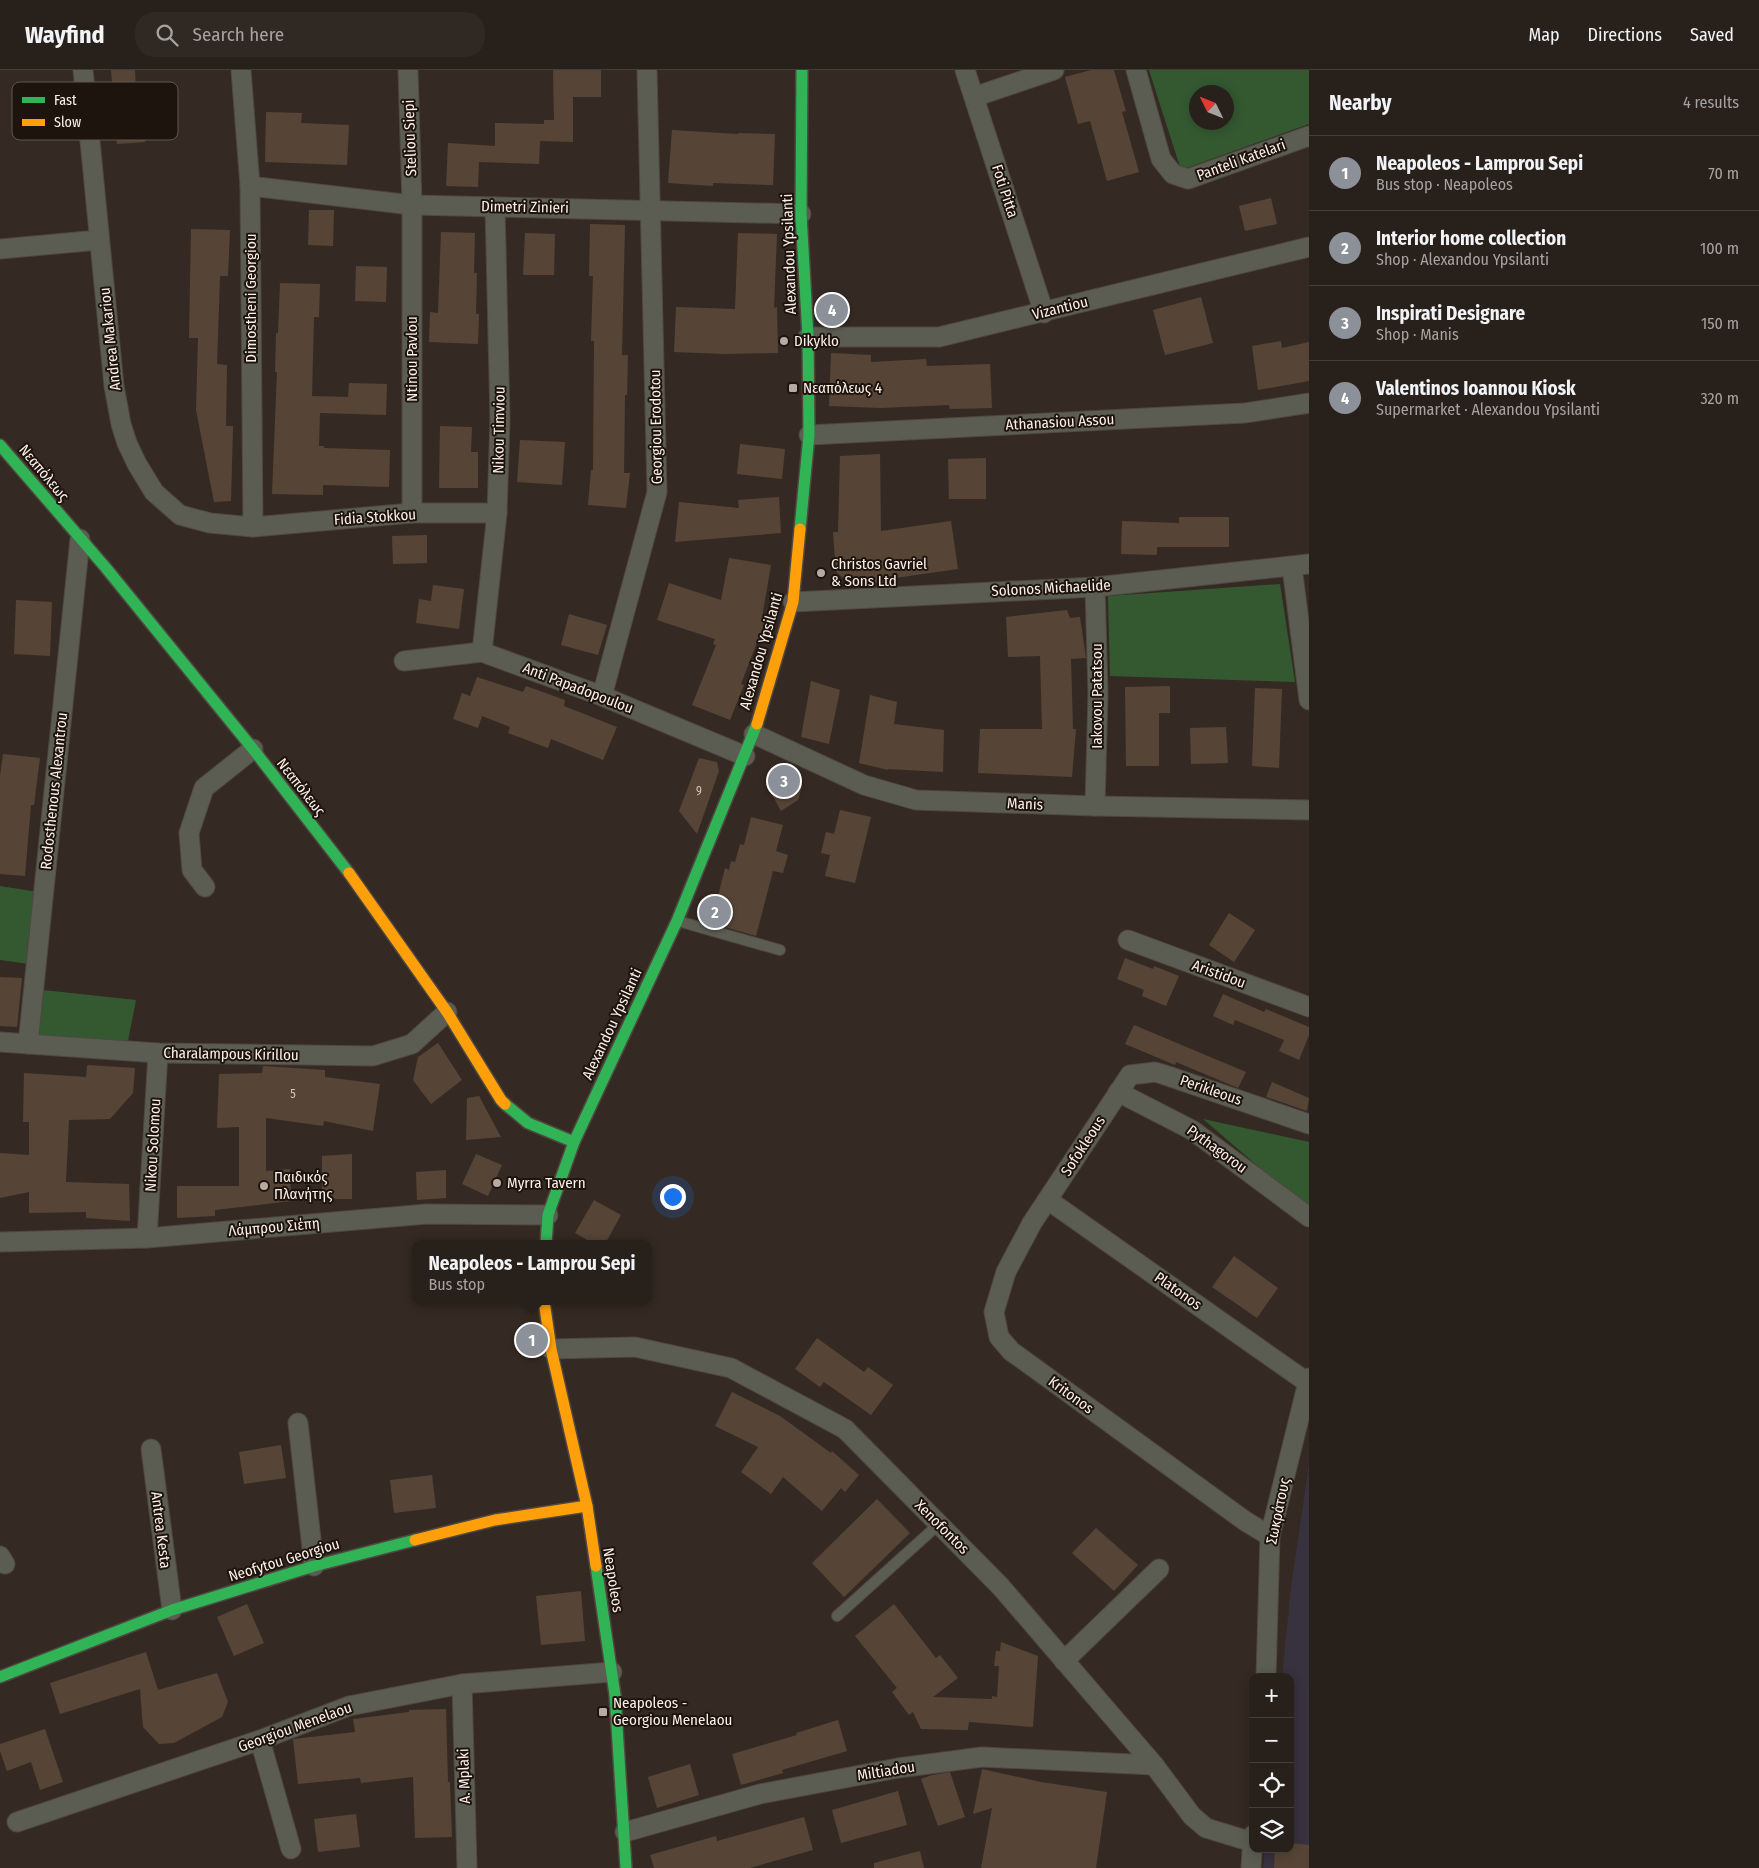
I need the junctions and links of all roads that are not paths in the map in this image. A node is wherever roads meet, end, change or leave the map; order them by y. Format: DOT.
graph roads {
  1 [pos="241,70"];
  2 [pos="408,70"];
  3 [pos="647,70"];
  4 [pos="802,70"];
  5 [pos="965,70"];
  6 [pos="1054,70"];
  7 [pos="1136,70"];
  8 [pos="974,97"];
  9 [pos="1309,136"];
  10 [pos="90,140"];
  11 [pos="250,186"];
  12 [pos="412,205"];
  13 [pos="495,207"];
  14 [pos="651,210"];
  15 [pos="801,214"];
  16 [pos="99,240"];
  17 [pos="1309,247"];
  18 [pos="0,249"];
  19 [pos="1044,312"];
  20 [pos="808,336"];
  21 [pos="1309,403"];
  22 [pos="809,435"];
  23 [pos="0,445"];
  24 [pos="412,513"];
  25 [pos="497,513"];
  26 [pos="253,527"];
  27 [pos="80,538"];
  28 [pos="1301,566"];
  29 [pos="1095,587"];
  30 [pos="793,602"];
  31 [pos="482,652"];
  32 [pos="404,661"];
  33 [pos="602,696"];
  34 [pos="1309,700"];
  35 [pos="754,734"];
  36 [pos="253,750"];
  37 [pos="745,756"];
  38 [pos="1095,806"];
  39 [pos="1309,810"];
  40 [pos="205,887"];
  41 [pos="677,921"];
  42 [pos="1128,940"];
  43 [pos="780,950"];
  44 [pos="1309,1007"];
  45 [pos="448,1012"];
  46 [pos="0,1042"];
  47 [pos="28,1044"];
  48 [pos="158,1052"];
  49 [pos="1118,1092"];
  50 [pos="1309,1124"];
  51 [pos="574,1142"];
  52 [pos="1048,1200"];
  53 [pos="548,1215"];
  54 [pos="1309,1217"];
  55 [pos="147,1238"];
  56 [pos="546,1240"];
  57 [pos="0,1242"];
  58 [pos="545,1305"];
  59 [pos="551,1349"];
  60 [pos="1309,1381"];
  61 [pos="298,1423"];
  62 [pos="151,1450"];
  63 [pos="587,1506"];
  64 [pos="939,1524"];
  65 [pos="1270,1536"];
  66 [pos="314,1566"];
  67 [pos="1159,1569"];
  68 [pos="172,1610"];
  69 [pos="838,1616"];
  70 [pos="1064,1662"];
  71 [pos="612,1672"];
  72 [pos="1266,1673"];
  73 [pos="0,1677"];
  74 [pos="462,1684"];
  75 [pos="260,1740"];
  76 [pos="1154,1765"];
  77 [pos="17,1822"];
  78 [pos="625,1832"];
  79 [pos="1249,1841"];
  80 [pos="291,1849"];
  81 [pos="1252,1853"];
  82 [pos="467,1868"];
  83 [pos="626,1868"];
  84 [pos="1251,1868"];
  1 -- 11 [label="street, Dimostheni Georgiou"];
  2 -- 12 [label="street, Steliou Siepi"];
  3 -- 14 [label="street, Georgiou Erodotou"];
  4 -- 15 [label="main road, Alexandou Ypsilanti"];
  5 -- 8 [label="street, Foti Pitta"];
  6 -- 8 [label="street"];
  7 -- 9 [label="street, Panteli Katelari"];
  8 -- 19 [label="street, Foti Pitta"];
  10 -- 16 [label="street, Andrea Makariou"];
  11 -- 12 [label="street, Dimetri Zinieri"];
  11 -- 26 [label="street, Dimostheni Georgiou"];
  12 -- 13 [label="street, Dimetri Zinieri"];
  12 -- 24 [label="street, Ntinou Pavlou"];
  13 -- 14 [label="street, Dimetri Zinieri"];
  13 -- 25 [label="street, Nikou Timviou"];
  14 -- 15 [label="street, Dimetri Zinieri"];
  14 -- 33 [label="street, Georgiou Erodotou"];
  15 -- 20 [label="main road, Alexandou Ypsilanti"];
  16 -- 18 [label="street"];
  16 -- 26 [label="street, Andrea Makariou"];
  17 -- 19 [label="street, Vizantiou"];
  19 -- 20 [label="street, Vizantiou"];
  20 -- 22 [label="main road, Alexandou Ypsilanti"];
  21 -- 22 [label="street, Athanasiou Assou"];
  22 -- 30 [label="main road, Alexandou Ypsilanti"];
  23 -- 27 [label="main road, Νεαπόλεως"];
  24 -- 25 [label="street, Fidia Stokkou"];
  24 -- 26 [label="street, Fidia Stokkou"];
  25 -- 31 [label="street, Nikou Timviou"];
  27 -- 36 [label="main road, Νεαπόλεως"];
  27 -- 47 [label="street, Rodosthenous Alexantrou"];
  28 -- 29 [label="street, Solonos Michaelide"];
  28 -- 34 [label="street"];
  29 -- 30 [label="street, Solonos Michaelide"];
  29 -- 38 [label="street, Iakovou Patatsou"];
  30 -- 35 [label="main road, Alexandou Ypsilanti"];
  31 -- 32 [label="street, Anti Papadopoulou"];
  31 -- 33 [label="street, Anti Papadopoulou"];
  33 -- 37 [label="street, Anti Papadopoulou"];
  35 -- 37 [label="main road, Alexandou Ypsilanti"];
  35 -- 38 [label="street, Manis"];
  36 -- 40 [label="street"];
  36 -- 45 [label="main road, Νεαπόλεως"];
  37 -- 41 [label="main road, Alexandou Ypsilanti"];
  38 -- 39 [label="street, Manis"];
  41 -- 43 [label="lane"];
  41 -- 51 [label="main road, Alexandou Ypsilanti"];
  42 -- 44 [label="street, Aristidou"];
  45 -- 48 [label="street, Charalampous Kirillou"];
  45 -- 51 [label="main road, Νεαπόλεως"];
  46 -- 47 [label="street, Charalampous Kirillou"];
  47 -- 48 [label="street, Charalampous Kirillou"];
  48 -- 55 [label="street, Nikou Solomou"];
  49 -- 50 [label="street, Perikleous"];
  49 -- 52 [label="street, Sofokleous"];
  49 -- 54 [label="street, Pythagorou"];
  51 -- 53 [label="main road"];
  52 -- 60 [label="street, Platonos"];
  52 -- 65 [label="street, Kritonos"];
  53 -- 55 [label="street, Λάμπρου Σιέπη"];
  53 -- 56 [label="main road"];
  55 -- 57 [label="street, Λάμπρου Σιέπη"];
  58 -- 59 [label="main road, Neapoleos"];
  59 -- 63 [label="main road, Neapoleos"];
  59 -- 64 [label="street, Xenofontos"];
  60 -- 65 [label="street, Σωκράτους"];
  61 -- 66 [label="street"];
  62 -- 68 [label="street, Antrea Kesta"];
  63 -- 66 [label="main road, Neofytou Georgiou"];
  63 -- 71 [label="main road, Neapoleos"];
  64 -- 69 [label="lane"];
  64 -- 70 [label="street, Xenofontos"];
  65 -- 72 [label="street, Σωκράτους"];
  66 -- 68 [label="main road, Neofytou Georgiou"];
  67 -- 70 [label="street"];
  68 -- 73 [label="main road, Neofytou Georgiou"];
  70 -- 76 [label="street, Xenofontos"];
  71 -- 74 [label="street, Georgiou Menelaou"];
  71 -- 78 [label="main road, Neapoleos"];
  74 -- 75 [label="street, Georgiou Menelaou"];
  74 -- 82 [label="street, A. Mplaki"];
  75 -- 77 [label="street, Georgiou Menelaou"];
  75 -- 80 [label="street"];
  76 -- 78 [label="street, Miltiadou"];
  76 -- 79 [label="street, Xenofontos"];
  78 -- 83 [label="main road, Neapoleos"];
  81 -- 84 [label="street"];
}
